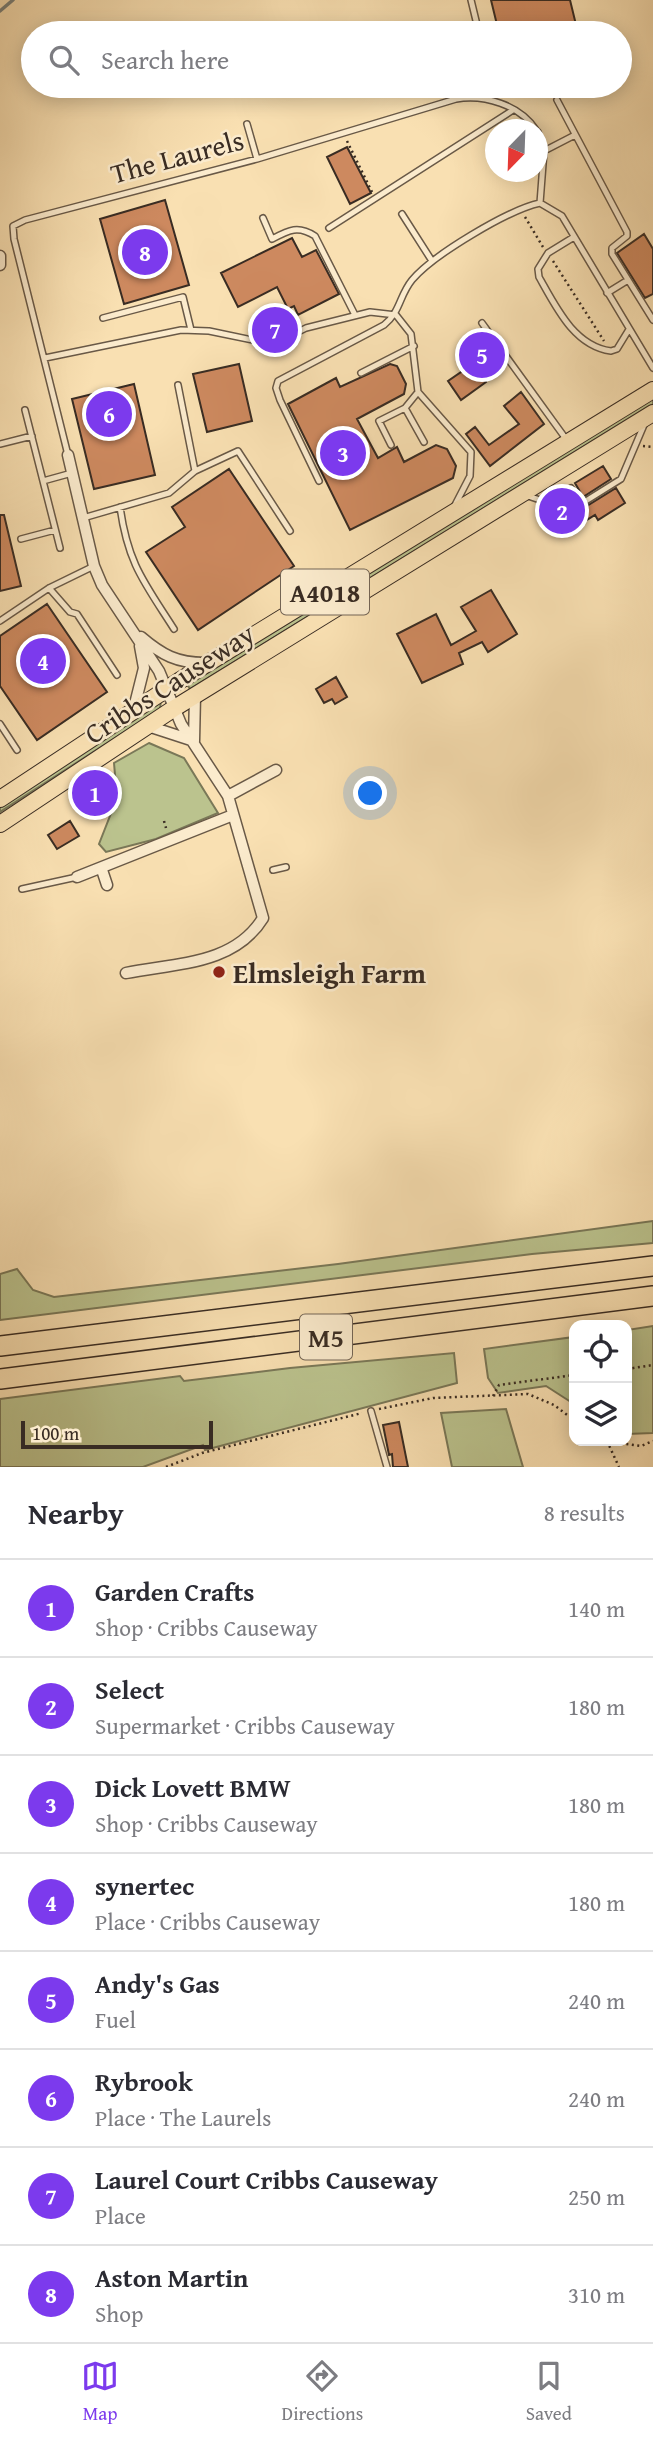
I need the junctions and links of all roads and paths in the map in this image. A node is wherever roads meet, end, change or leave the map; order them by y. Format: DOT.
graph roads {
  1 [pos="471,0"];
  2 [pos="476,21"];
  3 [pos="483,98"];
  4 [pos="557,100"];
  5 [pos="513,110"];
  6 [pos="527,119"];
  7 [pos="247,124"];
  8 [pos="343,132"];
  9 [pos="575,135"];
  10 [pos="548,149"];
  11 [pos="257,159"];
  12 [pos="542,182"];
  13 [pos="375,198"];
  14 [pos="540,203"];
  15 [pos="520,207"];
  16 [pos="402,214"];
  17 [pos="262,218"];
  18 [pos="328,228"];
  19 [pos="574,237"];
  20 [pos="548,253"];
  21 [pos="0,256"];
  22 [pos="432,261"];
  23 [pos="0,265"];
  24 [pos="628,280"];
  25 [pos="607,293"];
  26 [pos="396,315"];
  27 [pos="355,316"];
  28 [pos="103,318"];
  29 [pos="653,320"];
  30 [pos="482,323"];
  31 [pos="191,330"];
  32 [pos="628,331"];
  33 [pos="414,346"];
  34 [pos="611,351"];
  35 [pos="45,358"];
  36 [pos="653,368"];
  37 [pos="361,373"];
  38 [pos="178,385"];
  39 [pos="653,390"];
  40 [pos="418,392"];
  41 [pos="405,408"];
  42 [pos="25,410"];
  43 [pos="651,415"];
  44 [pos="32,436"];
  45 [pos="568,441"];
  46 [pos="424,442"];
  47 [pos="0,444"];
  48 [pos="391,445"];
  49 [pos="68,455"];
  50 [pos="195,471"];
  51 [pos="72,473"];
  52 [pos="43,481"];
  53 [pos="319,481"];
  54 [pos="523,494"];
  55 [pos="120,508"];
  56 [pos="451,514"];
  57 [pos="83,518"];
  58 [pos="55,530"];
  59 [pos="290,531"];
  60 [pos="21,539"];
  61 [pos="60,548"];
  62 [pos="94,566"];
  63 [pos="49,588"];
  64 [pos="0,621"];
  65 [pos="174,629"];
  66 [pos="134,631"];
  67 [pos="211,663"];
  68 [pos="117,675"];
  69 [pos="166,690"];
  70 [pos="195,695"];
  71 [pos="173,709"];
  72 [pos="133,712"];
  73 [pos="0,724"];
  74 [pos="148,726"];
  75 [pos="194,741"];
  76 [pos="17,750"];
  77 [pos="276,770"];
  78 [pos="228,796"];
  79 [pos="0,799"];
  80 [pos="233,815"];
  81 [pos="0,824"];
  82 [pos="286,867"];
  83 [pos="102,870"];
  84 [pos="273,870"];
  85 [pos="77,877"];
  86 [pos="107,885"];
  87 [pos="22,888"];
  88 [pos="126,973"];
  89 [pos="653,1266"];
  90 [pos="653,1296"];
  91 [pos="0,1346"];
  92 [pos="653,1365"];
  93 [pos="632,1367"];
  94 [pos="569,1376"];
  95 [pos="0,1379"];
  96 [pos="493,1396"];
  97 [pos="371,1411"];
  98 [pos="569,1417"];
  99 [pos="653,1441"];
  100 [pos="632,1445"];
  101 [pos="609,1446"];
  102 [pos="166,1467"];
  103 [pos="387,1467"];
  104 [pos="620,1467"];
  1 -- 2 [label="lane"];
  3 -- 5 [label="lane"];
  3 -- 8 [label="lane, The Laurels"];
  4 -- 9 [label="lane"];
  5 -- 6 [label="lane"];
  5 -- 13 [label="lane"];
  7 -- 11 [label="lane"];
  8 -- 11 [label="lane, The Laurels"];
  8 -- 13 [label="path"];
  9 -- 10 [label="lane"];
  9 -- 24 [label="lane"];
  11 -- 35 [label="lane, The Laurels"];
  12 -- 14 [label="lane"];
  13 -- 18 [label="lane"];
  14 -- 15 [label="lane"];
  14 -- 19 [label="lane"];
  15 -- 20 [label="path"];
  15 -- 22 [label="lane"];
  16 -- 22 [label="lane"];
  17 -- 27 [label="lane"];
  19 -- 20 [label="lane"];
  19 -- 25 [label="lane"];
  20 -- 34 [label="path"];
  20 -- 34 [label="lane"];
  21 -- 23 [label="street"];
  22 -- 26 [label="lane"];
  24 -- 25 [label="lane"];
  24 -- 29 [label="lane"];
  25 -- 32 [label="lane"];
  26 -- 27 [label="lane"];
  26 -- 33 [label="lane"];
  26 -- 53 [label="lane"];
  27 -- 31 [label="lane"];
  28 -- 31 [label="lane"];
  30 -- 45 [label="lane"];
  31 -- 35 [label="lane"];
  32 -- 34 [label="lane"];
  32 -- 36 [label="lane"];
  33 -- 37 [label="lane"];
  33 -- 40 [label="lane"];
  35 -- 49 [label="lane, The Laurels"];
  38 -- 50 [label="lane"];
  39 -- 45 [label="main road, Cribbs Causeway / A4018"];
  40 -- 41 [label="lane"];
  40 -- 56 [label="lane"];
  41 -- 46 [label="lane"];
  41 -- 48 [label="lane"];
  42 -- 44 [label="lane"];
  43 -- 54 [label="main road, Cribbs Causeway / A4018"];
  43 -- 54 [label="lane"];
  44 -- 47 [label="lane"];
  44 -- 52 [label="lane"];
  45 -- 56 [label="main road, Cribbs Causeway / A4018"];
  49 -- 51 [label="street, The Laurels"];
  50 -- 55 [label="lane"];
  50 -- 59 [label="lane"];
  51 -- 52 [label="lane"];
  51 -- 57 [label="street, The Laurels"];
  52 -- 58 [label="lane"];
  54 -- 70 [label="main road, Cribbs Causeway / A4018"];
  55 -- 57 [label="lane"];
  55 -- 65 [label="lane"];
  56 -- 67 [label="main road, Cribbs Causeway / A4018"];
  57 -- 62 [label="street, The Laurels"];
  58 -- 60 [label="lane"];
  58 -- 61 [label="lane"];
  62 -- 63 [label="lane"];
  62 -- 66 [label="street, The Laurels"];
  63 -- 64 [label="lane"];
  63 -- 68 [label="lane"];
  66 -- 67 [label="street, The Laurels"];
  66 -- 69 [label="street, The Laurels"];
  66 -- 72 [label="street, The Laurels"];
  67 -- 69 [label="main road, Cribbs Causeway / A4018"];
  69 -- 71 [label="street, The Laurels"];
  69 -- 72 [label="main road, Cribbs Causeway / A4018"];
  70 -- 71 [label="main road, Cribbs Causeway / A4018"];
  70 -- 75 [label="street"];
  71 -- 74 [label="main road, Cribbs Causeway / A4018"];
  71 -- 75 [label="street, The Laurels"];
  72 -- 79 [label="main road, Cribbs Causeway / A4018"];
  73 -- 76 [label="lane"];
  74 -- 75 [label="street"];
  74 -- 81 [label="main road, Cribbs Causeway / A4018"];
  75 -- 78 [label="street, The Laurels"];
  77 -- 78 [label="street"];
  78 -- 80 [label="street, The Laurels"];
  80 -- 83 [label="street"];
  80 -- 88 [label="street, The Laurels"];
  82 -- 84 [label="lane"];
  83 -- 85 [label="street"];
  83 -- 86 [label="street"];
  85 -- 87 [label="lane"];
  89 -- 91 [label="highway, M5"];
  90 -- 95 [label="highway, M5"];
  92 -- 93 [label="path"];
  94 -- 96 [label="path"];
  96 -- 97 [label="path"];
  96 -- 98 [label="path"];
  97 -- 102 [label="path"];
  97 -- 103 [label="lane"];
  99 -- 100 [label="path"];
  101 -- 104 [label="path"];
}
